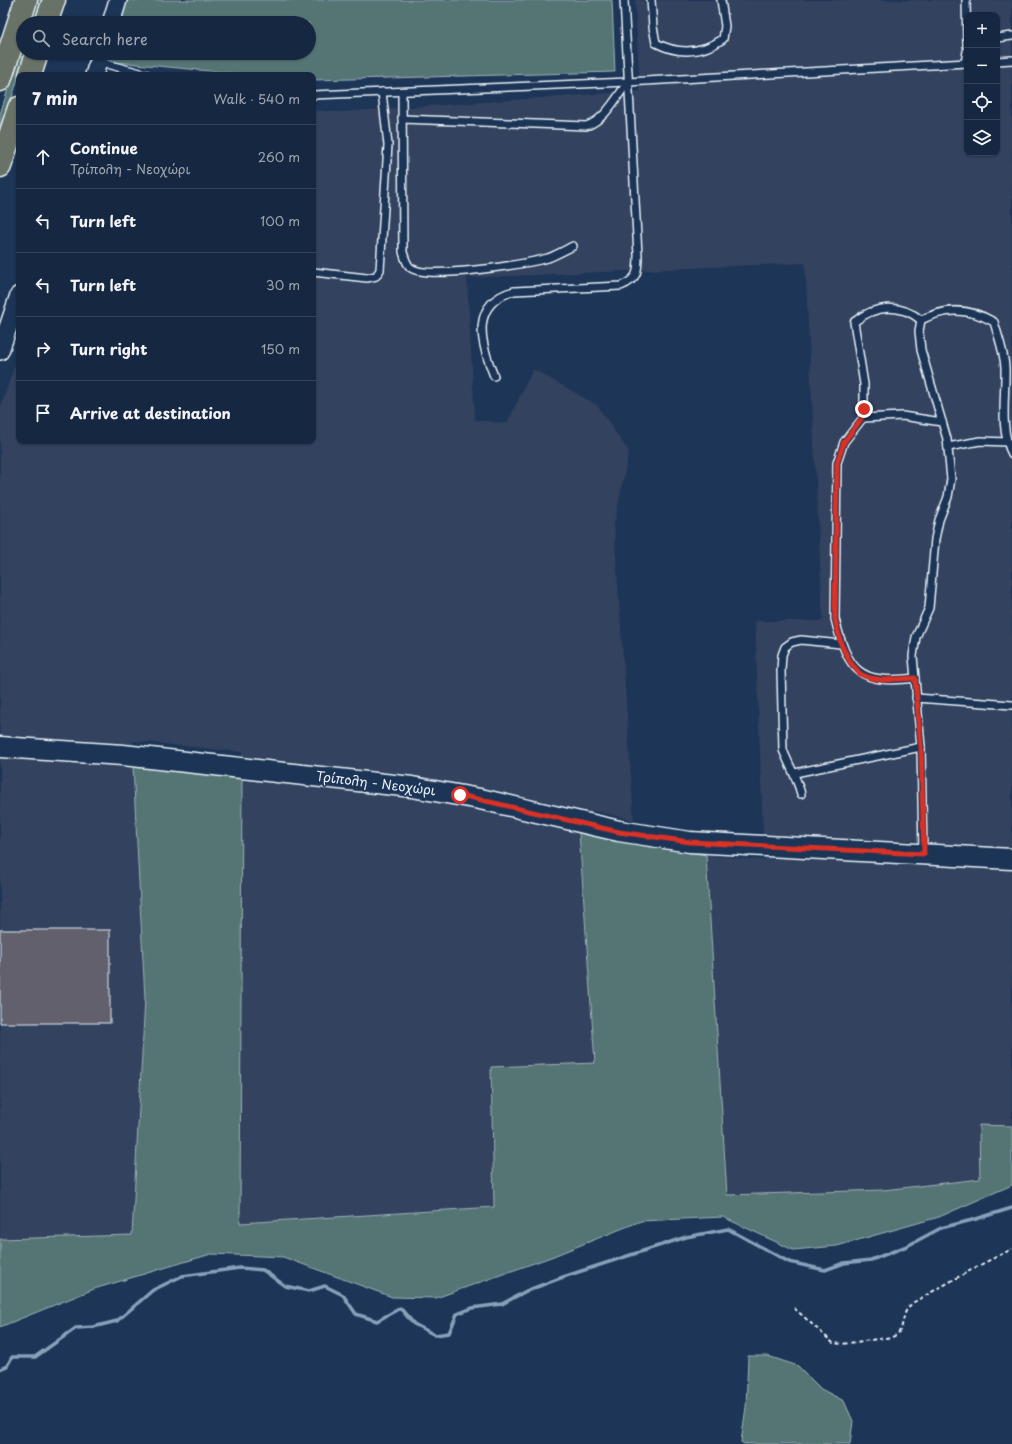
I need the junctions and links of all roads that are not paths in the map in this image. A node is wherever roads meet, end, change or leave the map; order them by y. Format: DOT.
graph roads {
  1 [pos="26,0"];
  2 [pos="54,0"];
  3 [pos="118,0"];
  4 [pos="624,0"];
  5 [pos="650,0"];
  6 [pos="721,0"];
  7 [pos="966,0"];
  8 [pos="966,12"];
  9 [pos="21,16"];
  10 [pos="48,16"];
  11 [pos="112,16"];
  12 [pos="16,31"];
  13 [pos="1012,36"];
  14 [pos="1000,38"];
  15 [pos="35,60"];
  16 [pos="1012,60"];
  17 [pos="1000,61"];
  18 [pos="98,63"];
  19 [pos="964,63"];
  20 [pos="31,72"];
  21 [pos="136,72"];
  22 [pos="0,80"];
  23 [pos="628,82"];
  24 [pos="382,92"];
  25 [pos="402,92"];
  26 [pos="316,95"];
  27 [pos="16,117"];
  28 [pos="402,119"];
  29 [pos="0,166"];
  30 [pos="573,246"];
  31 [pos="316,272"];
  32 [pos="16,304"];
  33 [pos="921,320"];
  34 [pos="0,351"];
  35 [pos="494,376"];
  36 [pos="862,418"];
  37 [pos="942,422"];
  38 [pos="1008,442"];
  39 [pos="948,447"];
  40 [pos="1012,454"];
  41 [pos="841,644"];
  42 [pos="915,678"];
  43 [pos="916,698"];
  44 [pos="1012,705"];
  45 [pos="0,747"];
  46 [pos="921,747"];
  47 [pos="795,773"];
  48 [pos="801,794"];
  49 [pos="924,854"];
  50 [pos="1012,859"];
  1 -- 9 [label="highway"];
  2 -- 10 [label="highway"];
  3 -- 11 [label="street"];
  4 -- 23 [label="lane"];
  5 -- 6 [label="lane"];
  7 -- 8 [label="lane"];
  12 -- 22 [label="highway"];
  13 -- 14 [label="lane"];
  15 -- 20 [label="highway"];
  16 -- 17 [label="lane"];
  18 -- 21 [label="lane"];
  19 -- 23 [label="lane"];
  23 -- 25 [label="lane"];
  23 -- 28 [label="lane"];
  23 -- 35 [label="lane"];
  24 -- 25 [label="lane"];
  24 -- 26 [label="lane"];
  24 -- 31 [label="lane"];
  25 -- 28 [label="lane"];
  27 -- 29 [label="highway"];
  28 -- 30 [label="lane"];
  32 -- 34 [label="street"];
  33 -- 36 [label="lane"];
  33 -- 37 [label="lane"];
  33 -- 38 [label="lane"];
  36 -- 37 [label="lane"];
  36 -- 41 [label="lane"];
  37 -- 39 [label="lane"];
  38 -- 39 [label="lane"];
  38 -- 40 [label="lane"];
  39 -- 42 [label="lane"];
  41 -- 42 [label="lane"];
  41 -- 47 [label="lane"];
  42 -- 43 [label="lane"];
  43 -- 44 [label="lane"];
  43 -- 46 [label="lane"];
  45 -- 49 [label="main road, Τρίπολη - Νεοχώρι"];
  46 -- 47 [label="lane"];
  46 -- 49 [label="lane"];
  47 -- 48 [label="lane"];
  49 -- 50 [label="main road, Τρίπολη - Νεοχώρι"];
}
